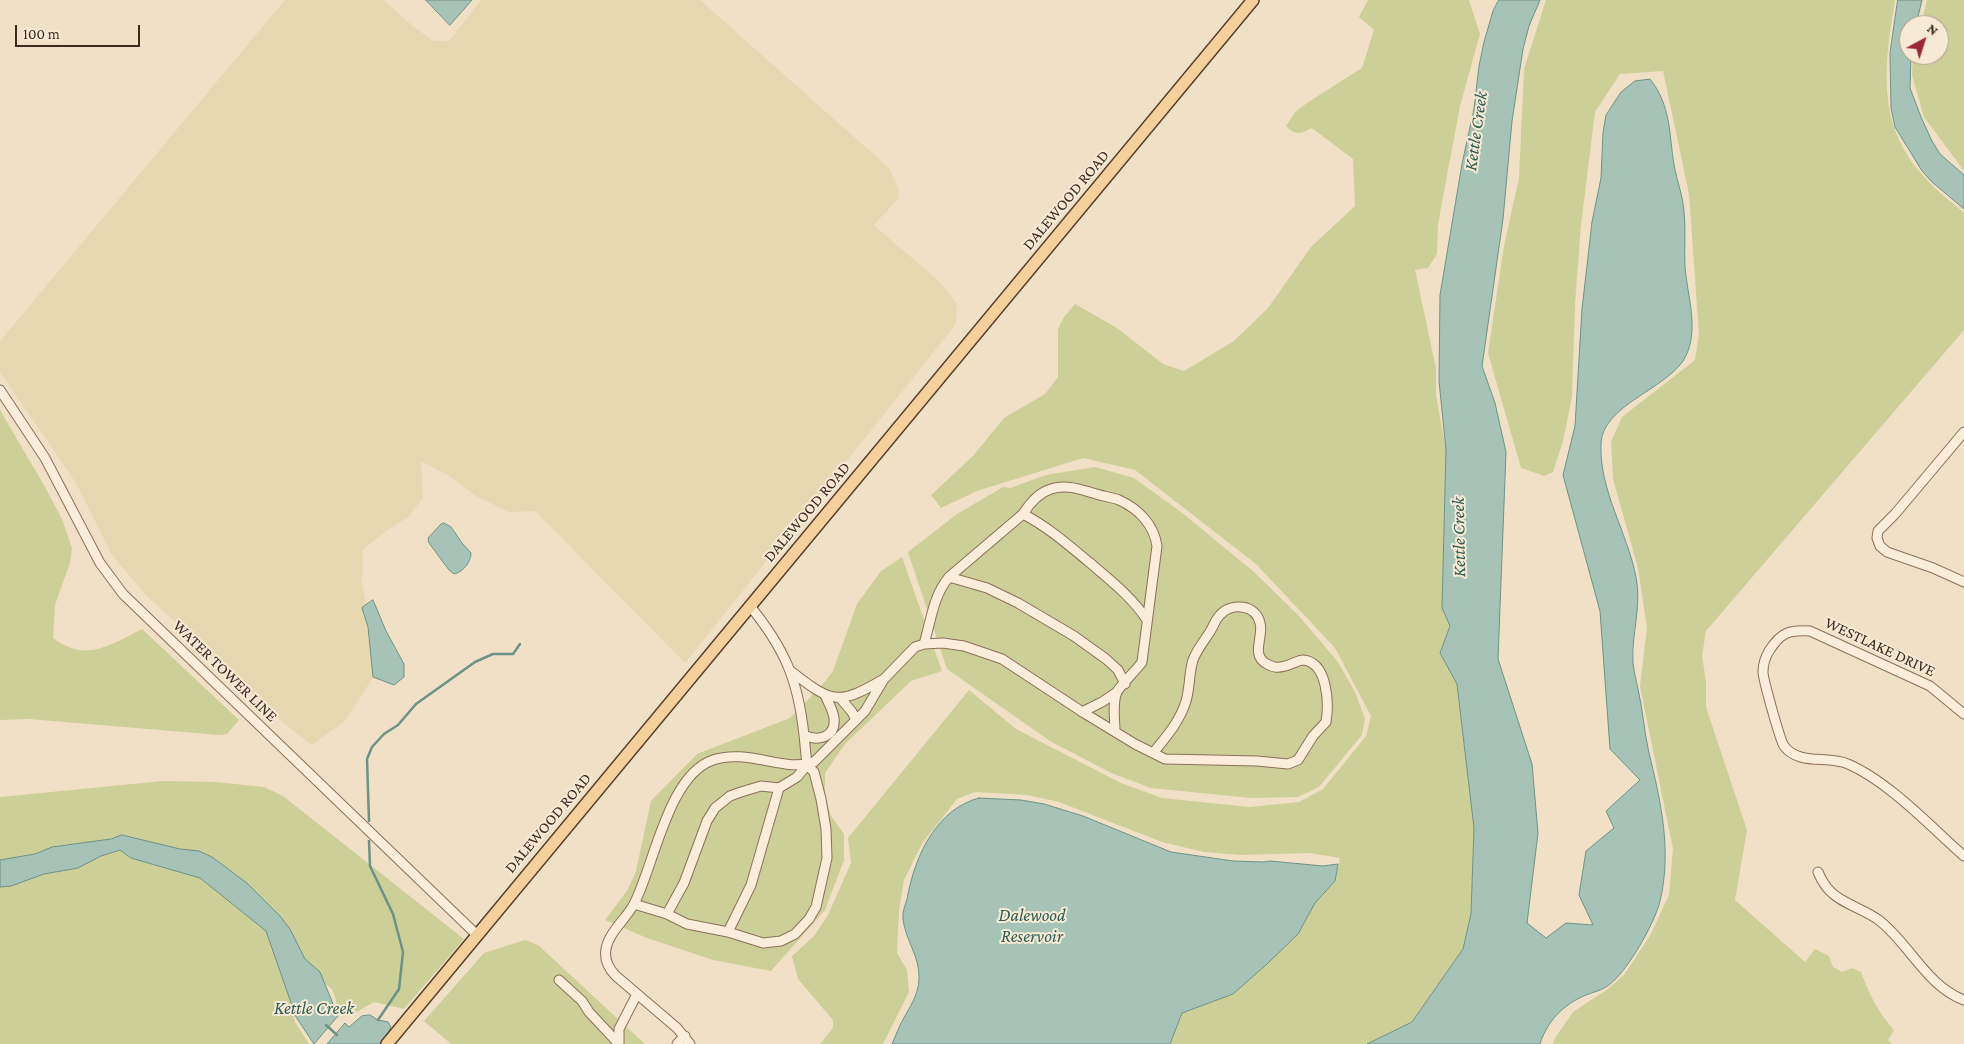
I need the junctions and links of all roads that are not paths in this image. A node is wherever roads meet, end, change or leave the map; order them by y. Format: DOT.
graph roads {
  1 [pos="1253,0"];
  2 [pos="0,390"];
  3 [pos="1964,432"];
  4 [pos="1023,514"];
  5 [pos="949,577"];
  6 [pos="1964,582"];
  7 [pos="750,606"];
  8 [pos="1147,620"];
  9 [pos="924,644"];
  10 [pos="791,672"];
  11 [pos="884,679"];
  12 [pos="1125,684"];
  13 [pos="1117,692"];
  14 [pos="825,695"];
  15 [pos="841,699"];
  16 [pos="1082,712"];
  17 [pos="1964,714"];
  18 [pos="856,720"];
  19 [pos="1115,731"];
  20 [pos="804,735"];
  21 [pos="1154,752"];
  22 [pos="807,765"];
  23 [pos="779,788"];
  24 [pos="1964,856"];
  25 [pos="1818,872"];
  26 [pos="634,904"];
  27 [pos="667,914"];
  28 [pos="728,932"];
  29 [pos="477,935"];
  30 [pos="559,980"];
  31 [pos="637,994"];
  32 [pos="1964,1000"];
  33 [pos="685,1036"];
  34 [pos="386,1044"];
  35 [pos="619,1044"];
  36 [pos="678,1044"];
  37 [pos="690,1044"];
  1 -- 7 [label="main road, DALEWOOD ROAD"];
  2 -- 29 [label="street, WATER TOWER LINE"];
  3 -- 6 [label="street"];
  4 -- 5 [label="street"];
  4 -- 8 [label="street"];
  4 -- 8 [label="street"];
  5 -- 9 [label="street"];
  5 -- 12 [label="street"];
  7 -- 10 [label="street"];
  7 -- 29 [label="main road, DALEWOOD ROAD"];
  8 -- 12 [label="street"];
  9 -- 11 [label="street"];
  9 -- 16 [label="street"];
  10 -- 14 [label="street"];
  10 -- 20 [label="street"];
  11 -- 15 [label="street"];
  11 -- 18 [label="street"];
  12 -- 13 [label="street"];
  13 -- 16 [label="street"];
  13 -- 19 [label="street"];
  14 -- 15 [label="street"];
  14 -- 20 [label="street"];
  15 -- 18 [label="street"];
  16 -- 19 [label="street"];
  17 -- 24 [label="street, WESTLAKE DRIVE"];
  18 -- 22 [label="street"];
  19 -- 21 [label="street"];
  20 -- 22 [label="street"];
  21 -- 21 [label="street"];
  22 -- 23 [label="street"];
  22 -- 26 [label="street"];
  22 -- 28 [label="street"];
  23 -- 27 [label="street"];
  23 -- 28 [label="street"];
  25 -- 32 [label="street"];
  26 -- 27 [label="street"];
  26 -- 31 [label="street"];
  27 -- 28 [label="street"];
  29 -- 34 [label="main road, DALEWOOD ROAD"];
  30 -- 35 [label="street"];
  31 -- 33 [label="street"];
  31 -- 35 [label="street"];
  33 -- 36 [label="street"];
  33 -- 37 [label="street"];
}
